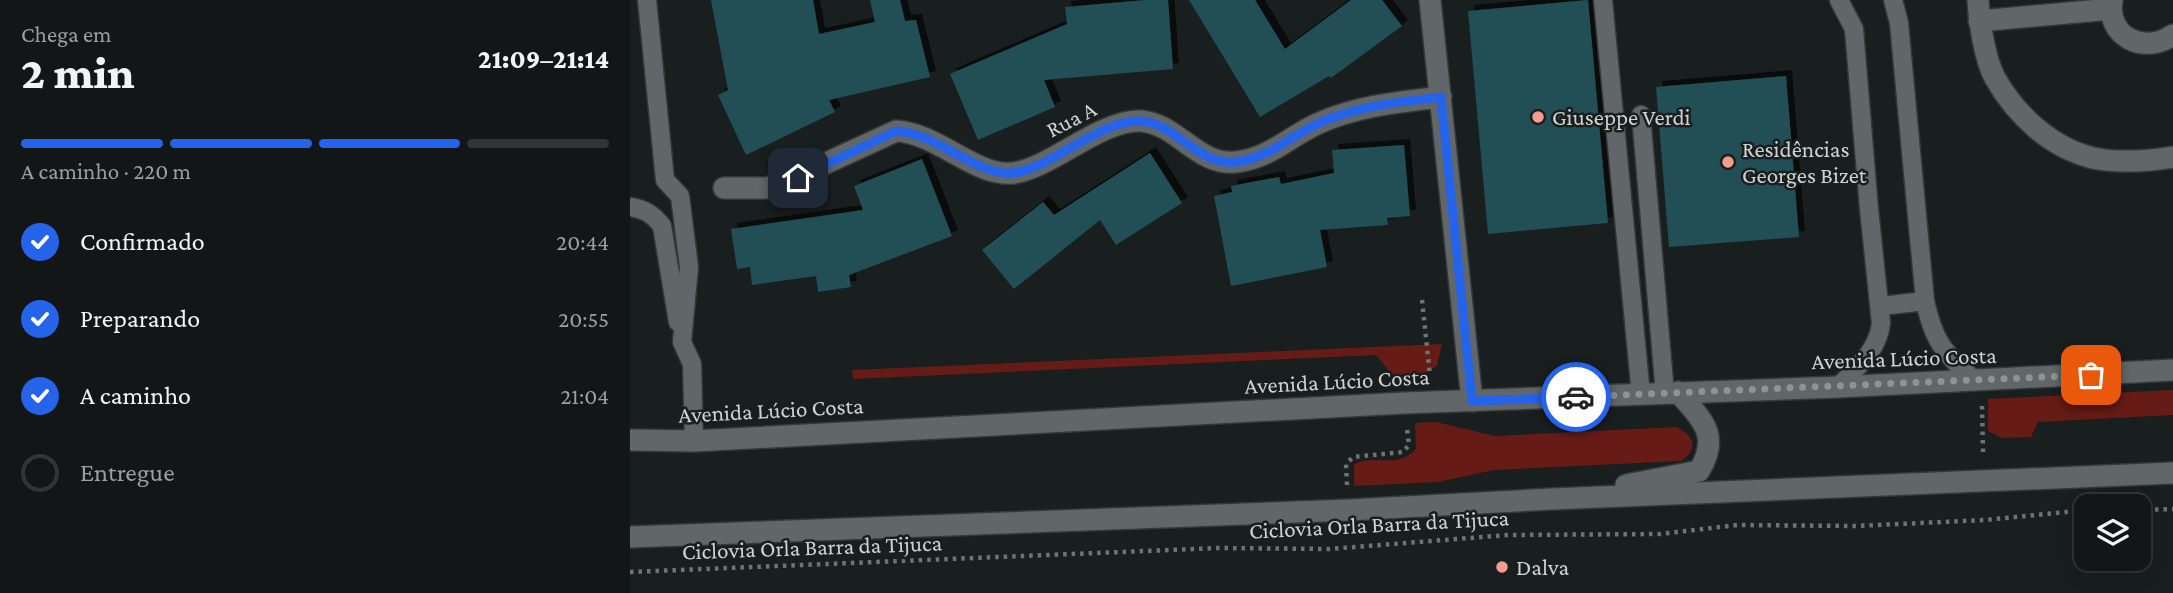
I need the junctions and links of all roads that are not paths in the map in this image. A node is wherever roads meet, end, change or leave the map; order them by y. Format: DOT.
graph roads {
  1 [pos="647,0"];
  2 [pos="1430,0"];
  3 [pos="1602,0"];
  4 [pos="1839,0"];
  5 [pos="1893,0"];
  6 [pos="2112,4"];
  7 [pos="1978,10"];
  8 [pos="2173,35"];
  9 [pos="1441,97"];
  10 [pos="1641,115"];
  11 [pos="2173,157"];
  12 [pos="724,188"];
  13 [pos="630,207"];
  14 [pos="1926,301"];
  15 [pos="1881,306"];
  16 [pos="682,342"];
  17 [pos="2173,370"];
  18 [pos="1975,381"];
  19 [pos="1838,387"];
  20 [pos="1671,393"];
  21 [pos="1641,395"];
  22 [pos="1472,401"];
  23 [pos="630,440"];
  24 [pos="694,441"];
  25 [pos="2173,473"];
  26 [pos="1552,499"];
  27 [pos="630,537"];
  1 -- 16 [label="lane"];
  2 -- 9 [label="main road"];
  3 -- 21 [label="lane"];
  4 -- 15 [label="lane"];
  5 -- 14 [label="lane"];
  6 -- 7 [label="main road"];
  6 -- 8 [label="main road"];
  7 -- 11 [label="main road"];
  9 -- 12 [label="main road, Rua A"];
  9 -- 22 [label="main road"];
  10 -- 20 [label="lane"];
  13 -- 16 [label="lane"];
  14 -- 15 [label="lane"];
  14 -- 18 [label="lane"];
  15 -- 19 [label="lane"];
  16 -- 24 [label="lane"];
  17 -- 18 [label="main road, Avenida Lúcio Costa"];
  18 -- 19 [label="main road, Avenida Lúcio Costa"];
  19 -- 20 [label="main road, Avenida Lúcio Costa"];
  20 -- 21 [label="main road, Avenida Lúcio Costa"];
  20 -- 26 [label="main road"];
  21 -- 22 [label="main road, Avenida Lúcio Costa"];
  22 -- 24 [label="main road, Avenida Lúcio Costa"];
  23 -- 24 [label="main road, Avenida Lúcio Costa"];
  25 -- 26 [label="main road"];
  26 -- 27 [label="main road"];
}
